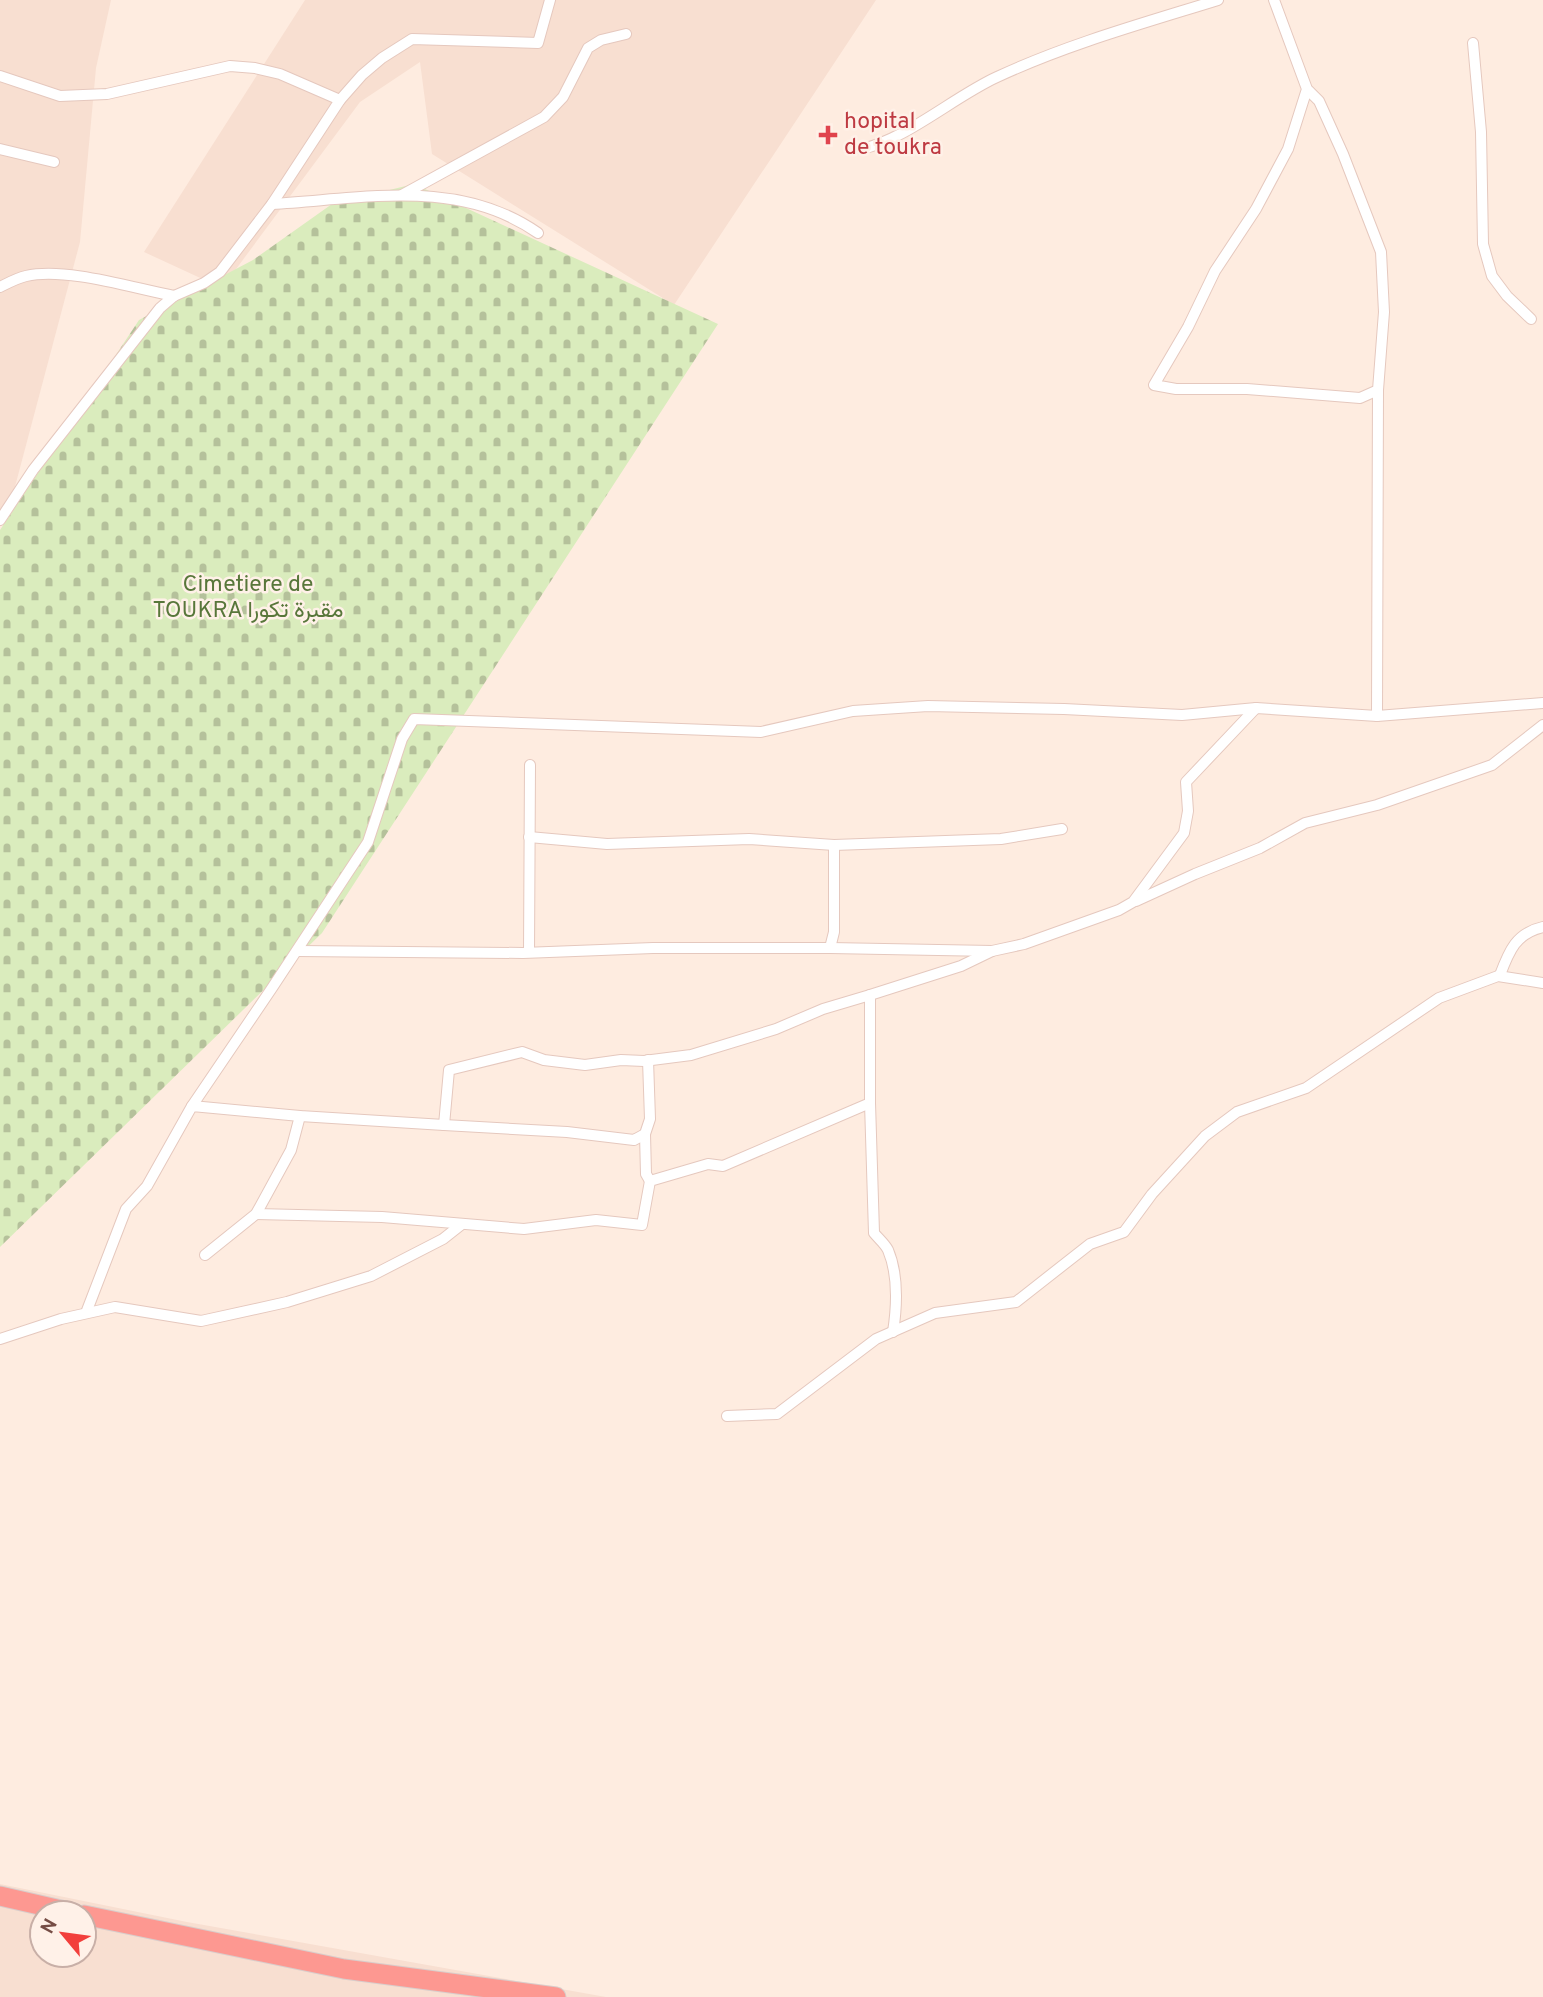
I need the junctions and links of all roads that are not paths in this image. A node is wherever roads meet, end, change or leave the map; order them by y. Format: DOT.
graph roads {
  1 [pos="550,0"];
  2 [pos="1218,0"];
  3 [pos="1274,0"];
  4 [pos="626,34"];
  5 [pos="1473,43"];
  6 [pos="0,76"];
  7 [pos="1307,89"];
  8 [pos="340,100"];
  9 [pos="0,149"];
  10 [pos="860,149"];
  11 [pos="54,162"];
  12 [pos="402,195"];
  13 [pos="272,204"];
  14 [pos="538,233"];
  15 [pos="0,287"];
  16 [pos="174,296"];
  17 [pos="1531,319"];
  18 [pos="1378,390"];
  19 [pos="0,520"];
  20 [pos="1543,704"];
  21 [pos="1256,708"];
  22 [pos="1377,716"];
  23 [pos="1543,725"];
  24 [pos="530,765"];
  25 [pos="1062,829"];
  26 [pos="529,837"];
  27 [pos="834,845"];
  28 [pos="1133,902"];
  29 [pos="1543,927"];
  30 [pos="831,948"];
  31 [pos="297,951"];
  32 [pos="992,951"];
  33 [pos="529,953"];
  34 [pos="1500,975"];
  35 [pos="1543,983"];
  36 [pos="870,995"];
  37 [pos="648,1060"];
  38 [pos="870,1103"];
  39 [pos="192,1106"];
  40 [pos="300,1116"];
  41 [pos="444,1125"];
  42 [pos="645,1134"];
  43 [pos="650,1181"];
  44 [pos="256,1214"];
  45 [pos="462,1224"];
  46 [pos="205,1255"];
  47 [pos="86,1313"];
  48 [pos="893,1332"];
  49 [pos="0,1339"];
  50 [pos="727,1416"];
  51 [pos="0,1896"];
  52 [pos="28,1902"];
  53 [pos="98,1918"];
  54 [pos="556,1997"];
  1 -- 8 [label="street"];
  2 -- 10 [label="street"];
  3 -- 7 [label="street"];
  4 -- 12 [label="street"];
  5 -- 17 [label="street"];
  6 -- 8 [label="street"];
  7 -- 18 [label="street"];
  7 -- 18 [label="street"];
  8 -- 13 [label="street"];
  9 -- 11 [label="street"];
  12 -- 13 [label="street"];
  12 -- 14 [label="street"];
  13 -- 16 [label="street"];
  15 -- 16 [label="street"];
  16 -- 19 [label="street"];
  18 -- 22 [label="street"];
  20 -- 22 [label="street"];
  21 -- 22 [label="street"];
  21 -- 28 [label="street"];
  21 -- 31 [label="street"];
  23 -- 28 [label="street"];
  24 -- 26 [label="street"];
  25 -- 27 [label="street"];
  26 -- 27 [label="street"];
  26 -- 33 [label="street"];
  27 -- 30 [label="street"];
  28 -- 32 [label="street"];
  29 -- 34 [label="street"];
  30 -- 32 [label="street"];
  30 -- 33 [label="street"];
  31 -- 33 [label="street"];
  31 -- 39 [label="street"];
  32 -- 36 [label="street"];
  35 -- 48 [label="street"];
  36 -- 37 [label="street"];
  36 -- 38 [label="street"];
  37 -- 41 [label="street"];
  37 -- 42 [label="street"];
  38 -- 43 [label="street"];
  38 -- 48 [label="street"];
  39 -- 40 [label="street"];
  39 -- 47 [label="street"];
  40 -- 41 [label="street"];
  40 -- 44 [label="street"];
  41 -- 42 [label="street"];
  42 -- 43 [label="street"];
  43 -- 45 [label="street"];
  44 -- 45 [label="street"];
  44 -- 46 [label="street"];
  45 -- 47 [label="street"];
  47 -- 49 [label="street"];
  48 -- 50 [label="street"];
  51 -- 52 [label="highway"];
  53 -- 54 [label="highway"];
}
